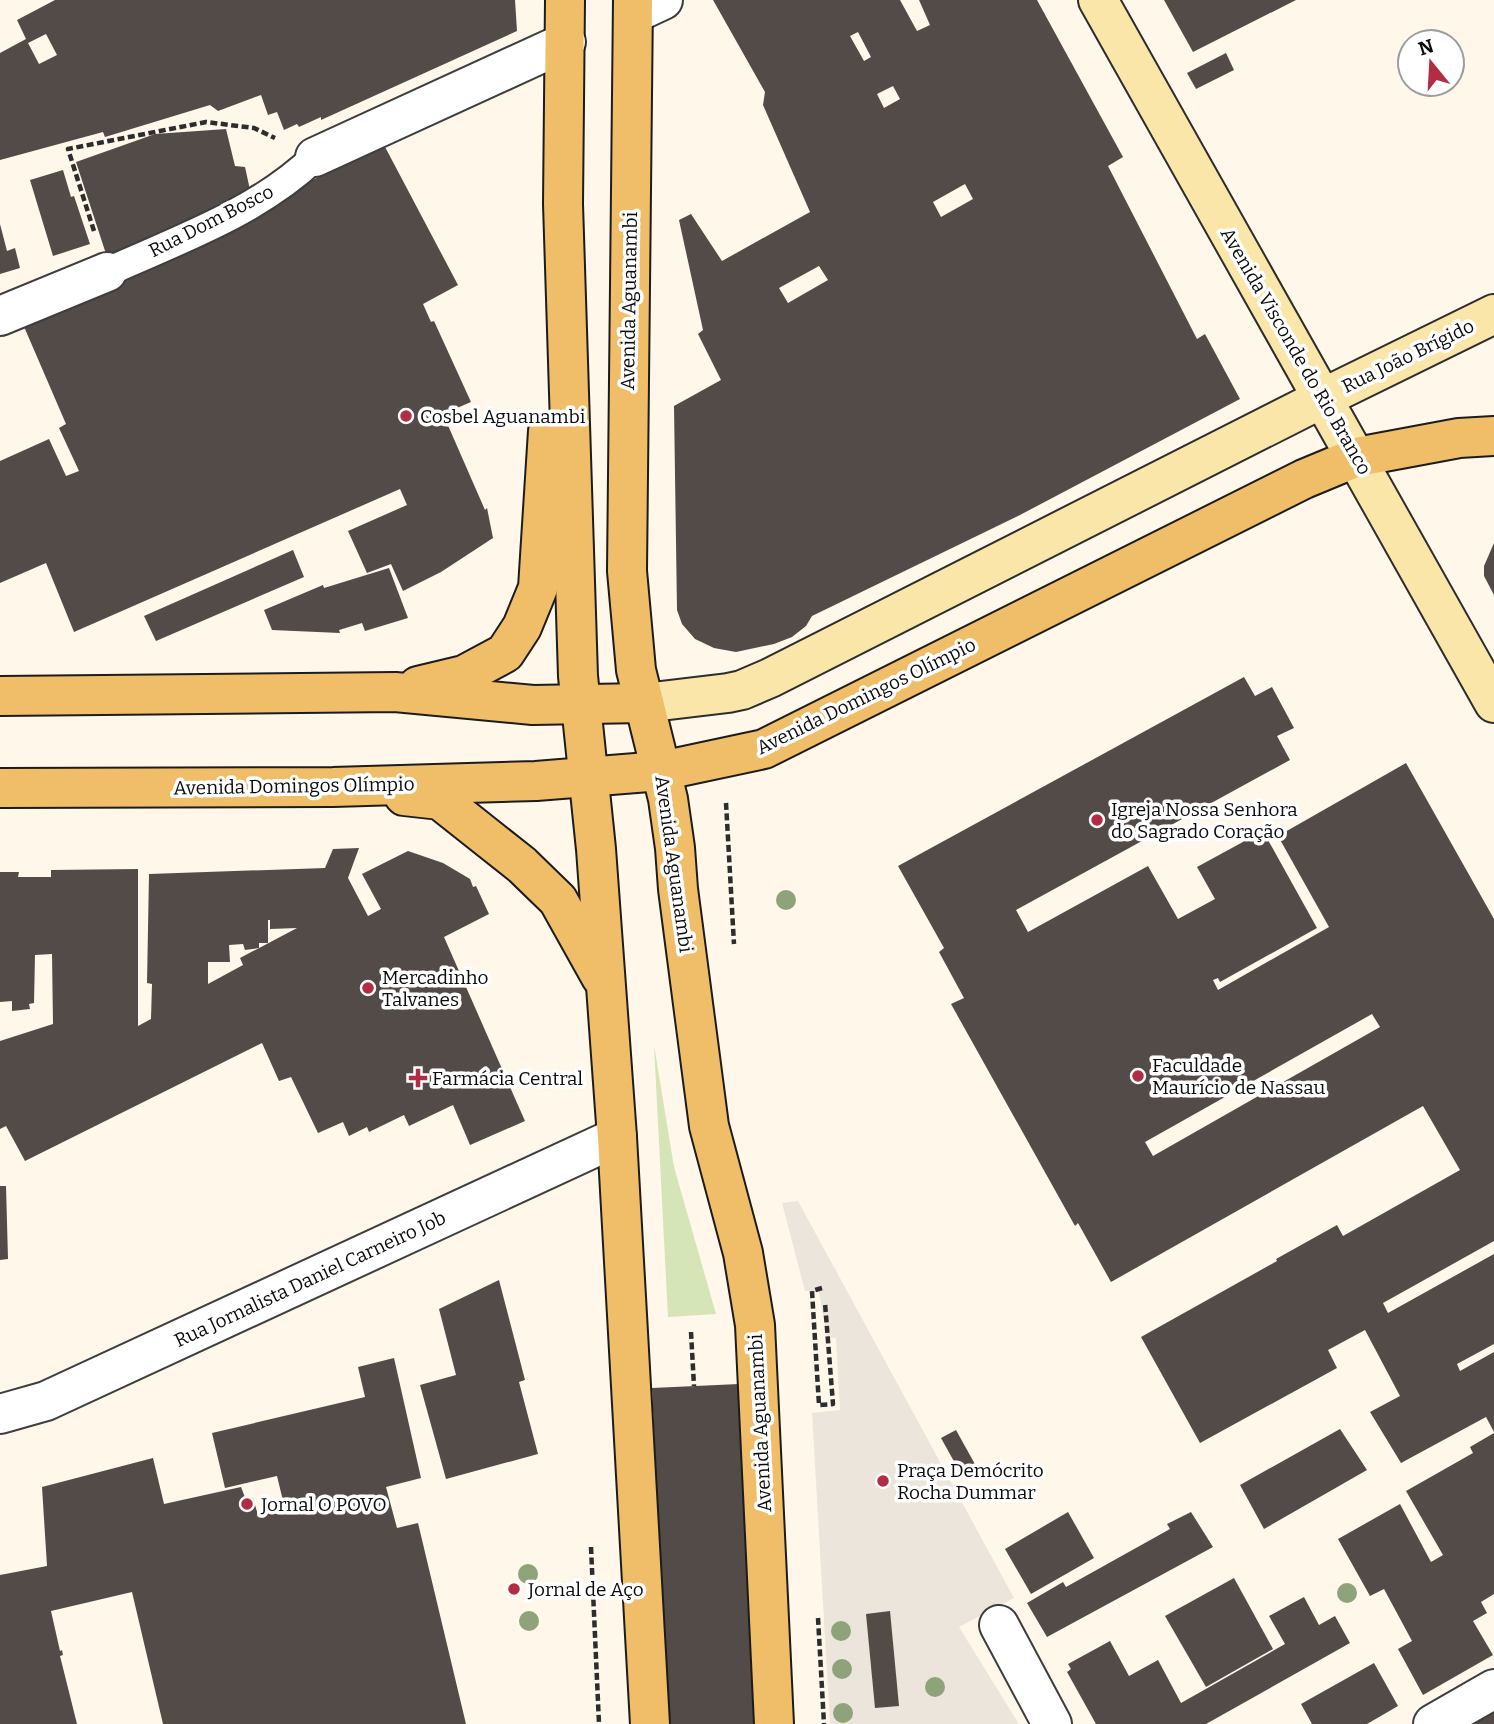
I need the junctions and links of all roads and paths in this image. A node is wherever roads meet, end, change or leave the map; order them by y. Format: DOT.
graph roads {
  1 [pos="565,0"];
  2 [pos="1098,0"];
  3 [pos="643,5"];
  4 [pos="566,42"];
  5 [pos="316,158"];
  6 [pos="562,204"];
  7 [pos="107,272"];
  8 [pos="1494,314"];
  9 [pos="0,316"];
  10 [pos="1323,398"];
  11 [pos="1494,436"];
  12 [pos="1357,457"];
  13 [pos="395,692"];
  14 [pos="0,696"];
  15 [pos="644,703"];
  16 [pos="1494,703"];
  17 [pos="582,706"];
  18 [pos="661,771"];
  19 [pos="589,777"];
  20 [pos="333,787"];
  21 [pos="0,788"];
  22 [pos="730,847"];
  23 [pos="734,956"];
  24 [pos="607,988"];
  25 [pos="617,1137"];
  26 [pos="822,1288"];
  27 [pos="825,1303"];
  28 [pos="815,1321"];
  29 [pos="802,1322"];
  30 [pos="691,1332"];
  31 [pos="694,1387"];
  32 [pos="0,1414"];
  33 [pos="999,1625"];
  34 [pos="1494,1689"];
  35 [pos="650,1724"];
  36 [pos="774,1724"];
  37 [pos="1052,1724"];
  38 [pos="1433,1724"];
  1 -- 4 [label="main road"];
  2 -- 10 [label="main road, Avenida Visconde do Rio Branco"];
  3 -- 15 [label="main road, Avenida Aguanambi"];
  4 -- 5 [label="street, Rua Dom Bosco"];
  4 -- 6 [label="main road"];
  5 -- 7 [label="lane, Rua Dom Bosco"];
  5 -- 7 [label="path"];
  6 -- 13 [label="main road"];
  6 -- 17 [label="main road"];
  7 -- 9 [label="street, Rua Dom Bosco"];
  8 -- 10 [label="main road, Rua João Brígido"];
  10 -- 12 [label="main road, Avenida Visconde do Rio Branco"];
  10 -- 15 [label="main road"];
  11 -- 12 [label="main road, Avenida Domingos Olímpio"];
  12 -- 16 [label="main road, Avenida Visconde do Rio Branco"];
  12 -- 18 [label="main road, Avenida Domingos Olímpio"];
  13 -- 14 [label="main road"];
  13 -- 17 [label="main road"];
  15 -- 17 [label="main road"];
  15 -- 18 [label="main road, Avenida Aguanambi"];
  17 -- 19 [label="main road"];
  18 -- 19 [label="main road, Avenida Domingos Olímpio"];
  18 -- 36 [label="main road, Avenida Aguanambi"];
  19 -- 20 [label="main road, Avenida Domingos Olímpio"];
  19 -- 24 [label="main road"];
  20 -- 21 [label="main road, Avenida Domingos Olímpio"];
  20 -- 24 [label="main road"];
  22 -- 23 [label="path"];
  24 -- 25 [label="main road"];
  25 -- 32 [label="street, Rua Jornalista Daniel Carneiro Job"];
  25 -- 35 [label="main road"];
  26 -- 28 [label="path"];
  27 -- 28 [label="path"];
  28 -- 29 [label="path"];
  30 -- 31 [label="path"];
  33 -- 37 [label="street"];
  34 -- 38 [label="street"];
}
